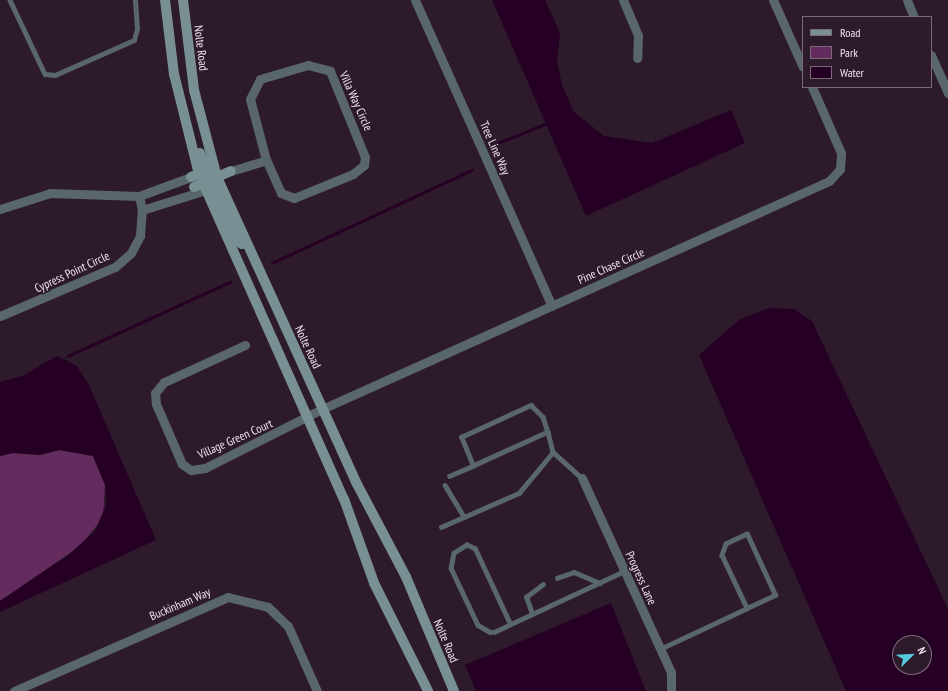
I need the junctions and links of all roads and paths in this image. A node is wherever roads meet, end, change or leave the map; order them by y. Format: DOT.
graph roads {
  1 [pos="10,0"];
  2 [pos="135,0"];
  3 [pos="165,0"];
  4 [pos="182,0"];
  5 [pos="416,0"];
  6 [pos="623,0"];
  7 [pos="773,0"];
  8 [pos="907,0"];
  9 [pos="914,16"];
  10 [pos="932,56"];
  11 [pos="637,58"];
  12 [pos="802,65"];
  13 [pos="812,88"];
  14 [pos="948,93"];
  15 [pos="181,106"];
  16 [pos="265,157"];
  17 [pos="212,161"];
  18 [pos="230,169"];
  19 [pos="195,176"];
  20 [pos="217,177"];
  21 [pos="203,186"];
  22 [pos="141,204"];
  23 [pos="0,209"];
  24 [pos="248,247"];
  25 [pos="552,306"];
  26 [pos="0,316"];
  27 [pos="245,345"];
  28 [pos="322,409"];
  29 [pos="308,418"];
  30 [pos="548,432"];
  31 [pos="553,452"];
  32 [pos="473,466"];
  33 [pos="449,476"];
  34 [pos="582,478"];
  35 [pos="446,486"];
  36 [pos="464,517"];
  37 [pos="441,527"];
  38 [pos="624,571"];
  39 [pos="557,578"];
  40 [pos="600,583"];
  41 [pos="543,584"];
  42 [pos="747,608"];
  43 [pos="532,614"];
  44 [pos="510,624"];
  45 [pos="660,649"];
  46 [pos="14,691"];
  47 [pos="317,691"];
  48 [pos="428,691"];
  49 [pos="454,691"];
  50 [pos="671,691"];
  1 -- 2 [label="lane"];
  3 -- 15 [label="street"];
  4 -- 17 [label="street, Nolte Road"];
  5 -- 25 [label="street, Tree Line Way"];
  6 -- 11 [label="street"];
  7 -- 12 [label="street"];
  8 -- 9 [label="street"];
  10 -- 14 [label="street"];
  13 -- 25 [label="street, Pine Chase Circle"];
  15 -- 19 [label="street"];
  15 -- 20 [label="street"];
  16 -- 16 [label="street, Villa Way Circle"];
  16 -- 18 [label="street"];
  17 -- 18 [label="street"];
  17 -- 20 [label="street, Nolte Road"];
  18 -- 20 [label="street"];
  19 -- 21 [label="street"];
  19 -- 22 [label="street"];
  20 -- 21 [label="street"];
  20 -- 24 [label="street, Nolte Road"];
  21 -- 22 [label="street"];
  21 -- 24 [label="street"];
  21 -- 29 [label="street"];
  22 -- 23 [label="street"];
  22 -- 26 [label="street, Cypress Point Circle"];
  24 -- 28 [label="street, Nolte Road"];
  25 -- 28 [label="street, Pine Chase Circle"];
  27 -- 29 [label="street, Village Green Court"];
  28 -- 29 [label="street, Pine Chase Circle"];
  28 -- 49 [label="street, Nolte Road"];
  29 -- 48 [label="street"];
  30 -- 31 [label="lane"];
  30 -- 32 [label="lane"];
  30 -- 32 [label="lane"];
  31 -- 34 [label="lane"];
  31 -- 36 [label="lane"];
  32 -- 33 [label="lane"];
  34 -- 38 [label="street, Progress Lane"];
  35 -- 36 [label="lane"];
  36 -- 37 [label="lane"];
  38 -- 40 [label="lane"];
  38 -- 45 [label="street, Progress Lane"];
  39 -- 40 [label="lane"];
  40 -- 43 [label="lane"];
  41 -- 43 [label="lane"];
  42 -- 42 [label="lane"];
  42 -- 45 [label="lane"];
  43 -- 44 [label="lane"];
  44 -- 44 [label="lane"];
  45 -- 50 [label="street, Progress Lane"];
  46 -- 47 [label="street, Buckinham Way"];
}
